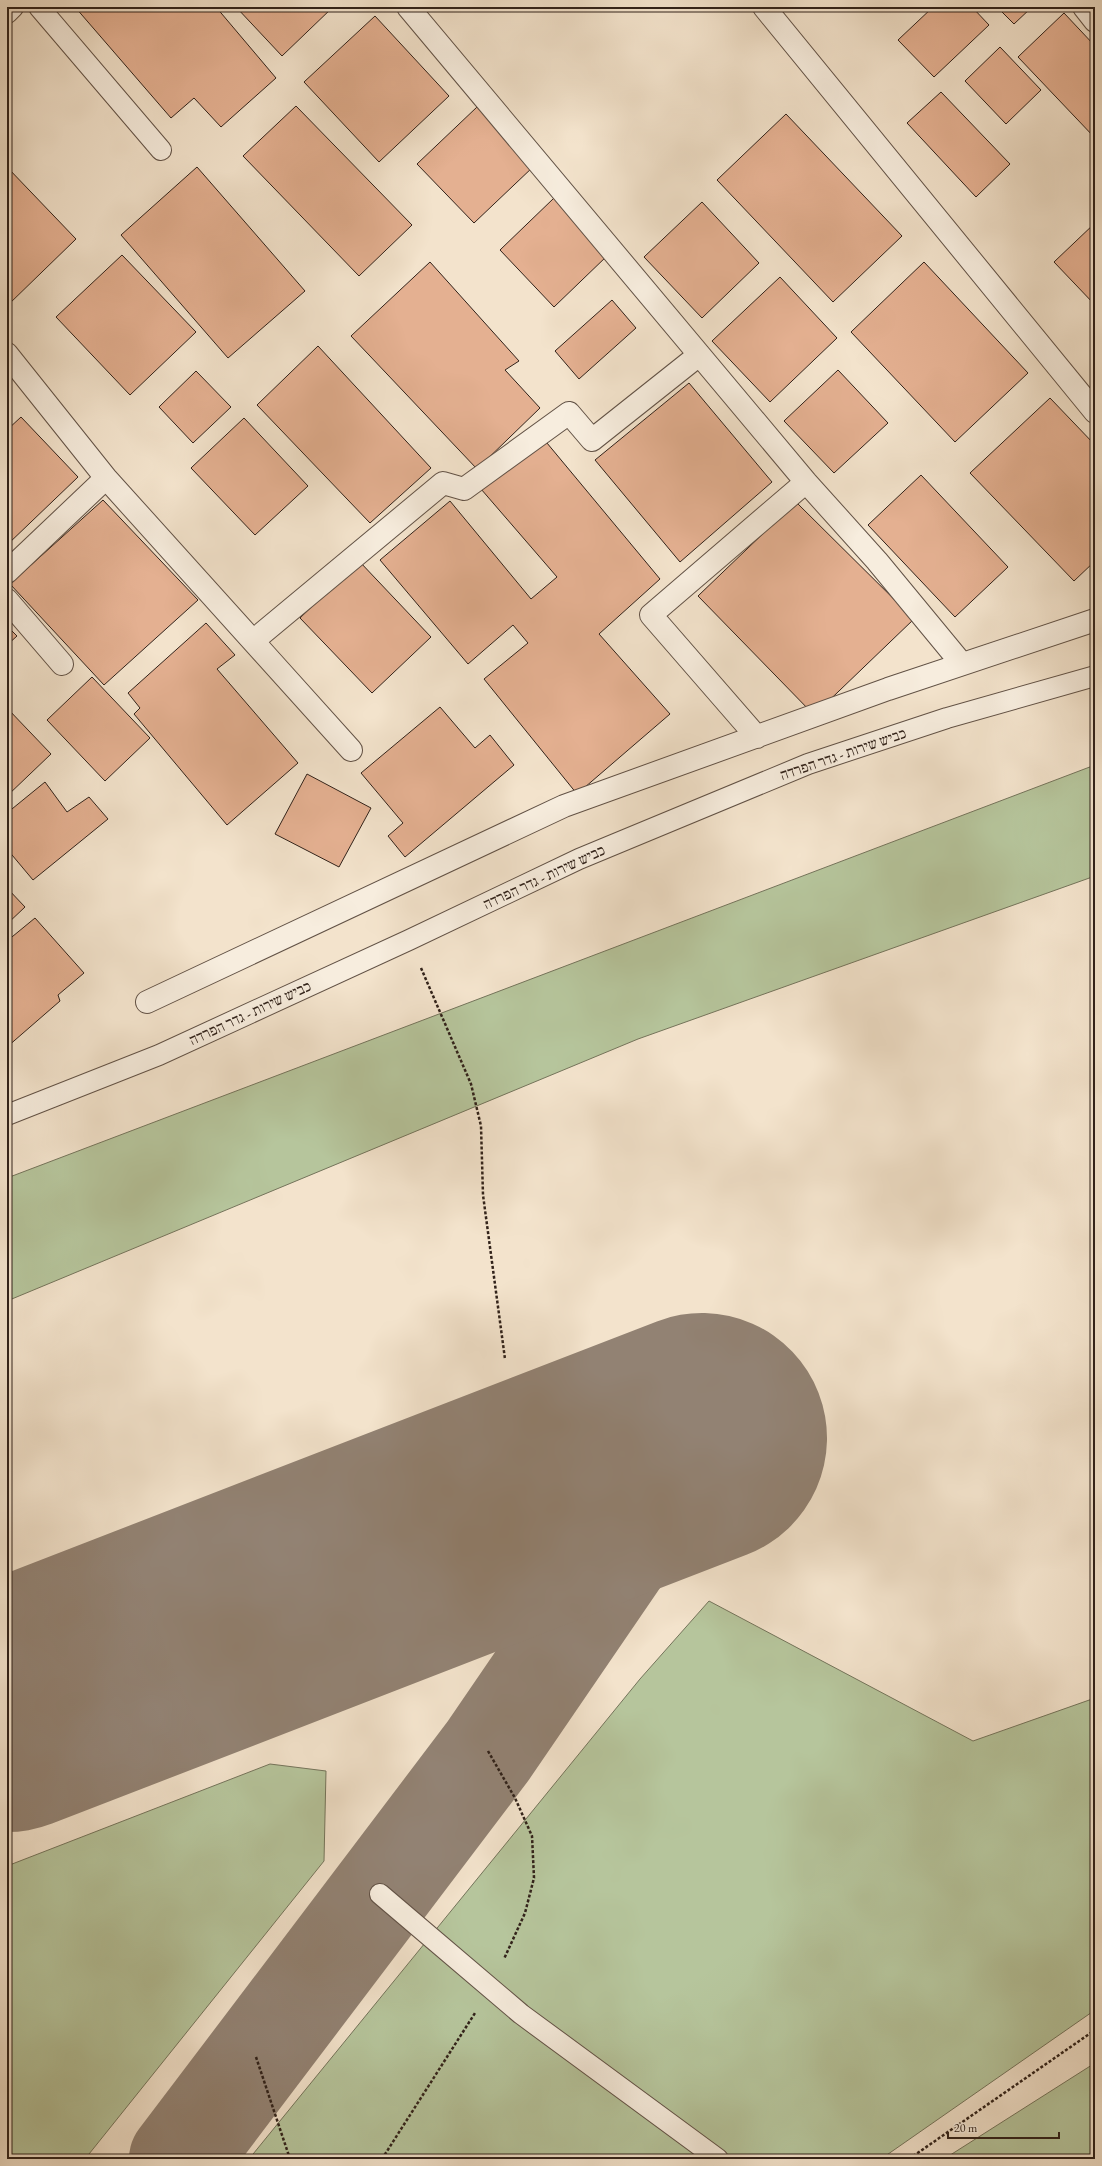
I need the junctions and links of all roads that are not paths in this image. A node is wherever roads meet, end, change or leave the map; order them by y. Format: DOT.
graph roads {
  1 [pos="12,7"];
  2 [pos="39,7"];
  3 [pos="408,7"];
  4 [pos="764,7"];
  5 [pos="1084,7"];
  6 [pos="7,12"];
  7 [pos="1095,21"];
  8 [pos="161,150"];
  9 [pos="7,354"];
  10 [pos="700,355"];
  11 [pos="1095,412"];
  12 [pos="106,478"];
  13 [pos="806,482"];
  14 [pos="7,572"];
  15 [pos="7,600"];
  16 [pos="1095,620"];
  17 [pos="253,641"];
  18 [pos="62,664"];
  19 [pos="962,664"];
  20 [pos="1095,676"];
  21 [pos="756,737"];
  22 [pos="351,750"];
  23 [pos="147,1002"];
  24 [pos="7,1115"];
  25 [pos="380,1894"];
  26 [pos="718,2159"];
  1 -- 6 [label="street"];
  2 -- 8 [label="lane"];
  3 -- 10 [label="street"];
  4 -- 11 [label="street"];
  5 -- 7 [label="street"];
  9 -- 12 [label="street"];
  10 -- 13 [label="street"];
  10 -- 17 [label="street"];
  12 -- 14 [label="street"];
  12 -- 17 [label="street"];
  13 -- 19 [label="street"];
  13 -- 21 [label="street"];
  15 -- 18 [label="street"];
  16 -- 19 [label="street"];
  17 -- 22 [label="street"];
  19 -- 21 [label="street"];
  20 -- 24 [label="lane, כביש שירות - גדר הפרדה"];
  21 -- 23 [label="street"];
  25 -- 26 [label="lane"];
}
